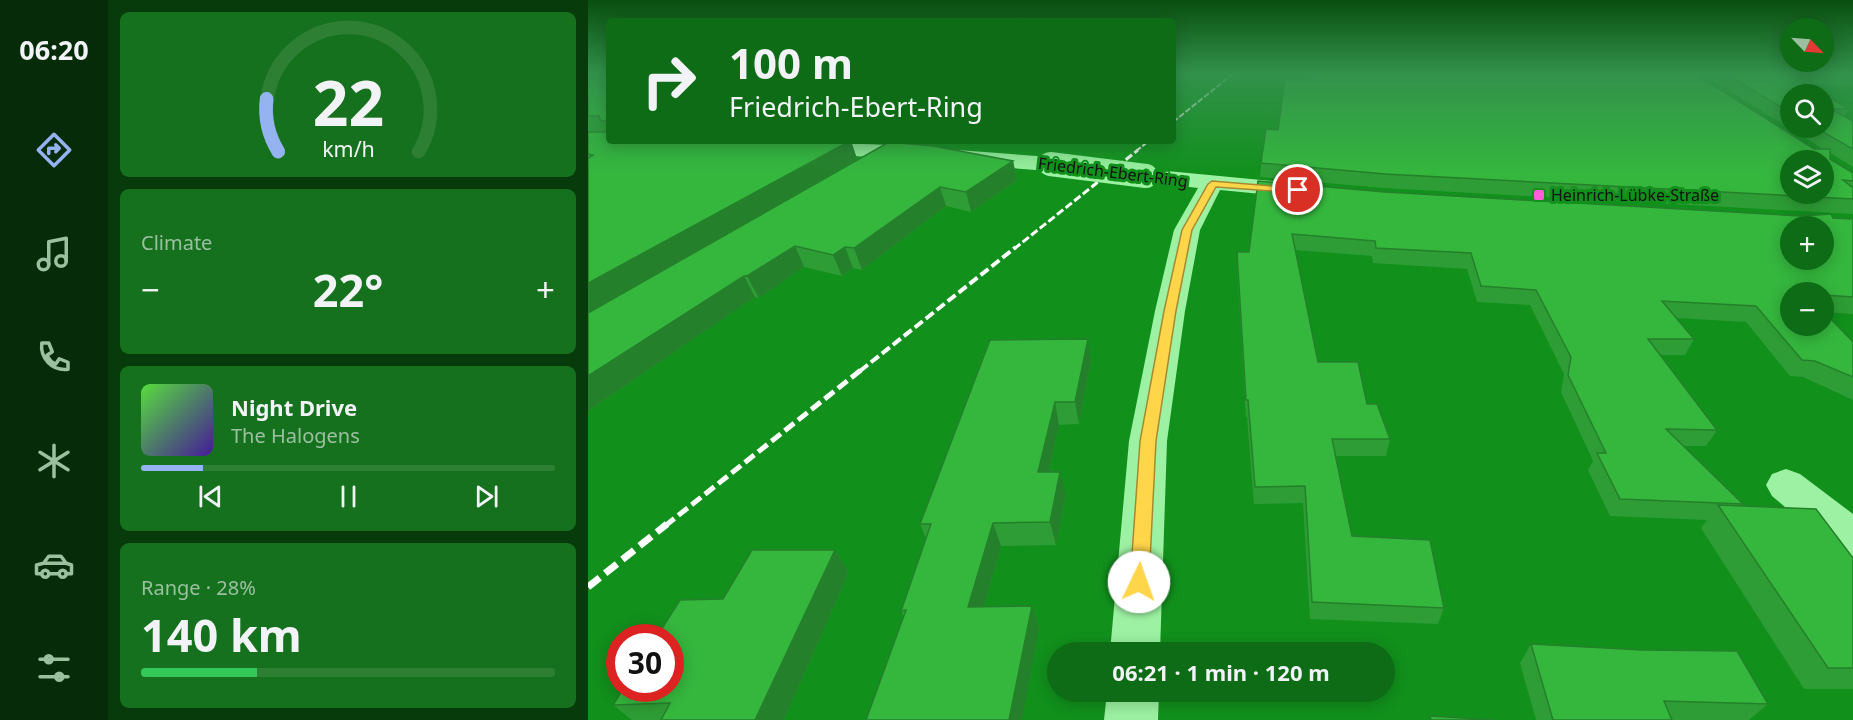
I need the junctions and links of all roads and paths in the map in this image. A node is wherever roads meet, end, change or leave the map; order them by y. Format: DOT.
graph roads {
  1 [pos="1013,144"];
  2 [pos="791,148"];
  3 [pos="890,151"];
  4 [pos="1000,159"];
  5 [pos="850,175"];
  6 [pos="1212,184"];
  7 [pos="1326,193"];
  8 [pos="1786,485"];
  9 [pos="1853,539"];
  10 [pos="1136,642"];
  11 [pos="1132,702"];
  12 [pos="1131,720"];
  1 -- 4 [label="street"];
  2 -- 3 [label="street, Friedrich-Ebert-Ring"];
  3 -- 4 [label="street, Friedrich-Ebert-Ring"];
  3 -- 5 [label="street"];
  4 -- 6 [label="street, Friedrich-Ebert-Ring, bridge"];
  6 -- 7 [label="street, Friedrich-Ebert-Ring"];
  6 -- 10 [label="street"];
  8 -- 9 [label="street"];
  11 -- 12 [label="street"];
}
